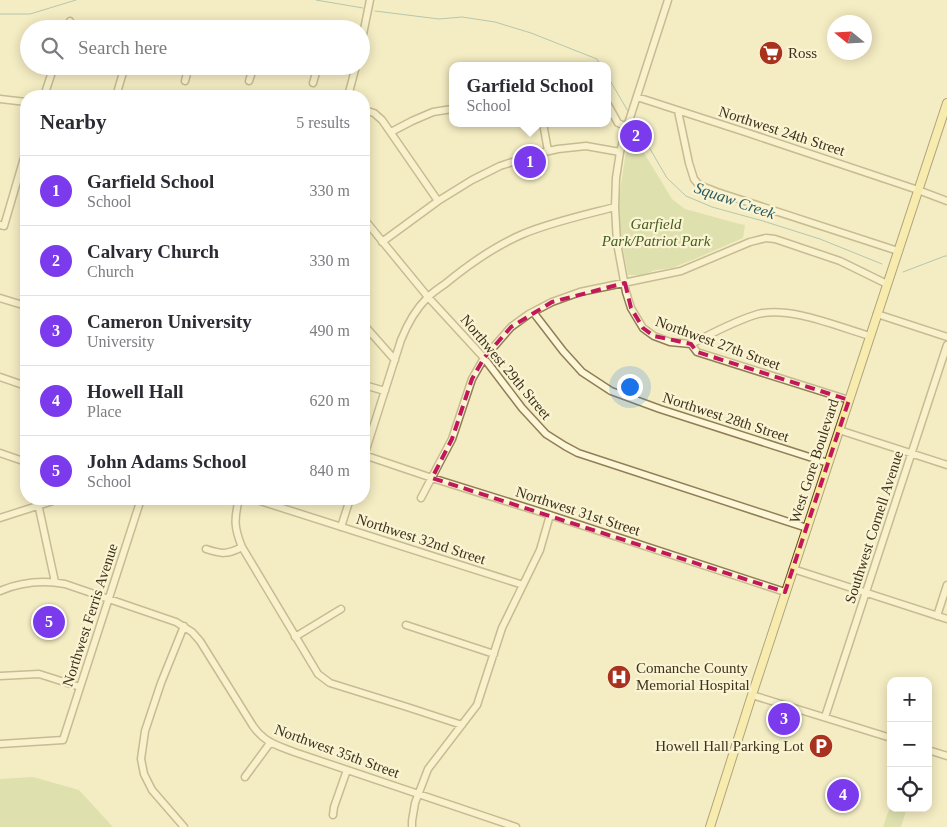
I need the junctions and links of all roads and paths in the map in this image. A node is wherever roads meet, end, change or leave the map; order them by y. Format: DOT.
graph roads {
  1 [pos="370,0"];
  2 [pos="668,0"];
  3 [pos="366,20"];
  4 [pos="51,75"];
  5 [pos="122,75"];
  6 [pos="187,75"];
  7 [pos="251,75"];
  8 [pos="316,75"];
  9 [pos="354,75"];
  10 [pos="185,81"];
  11 [pos="249,81"];
  12 [pos="313,84"];
  13 [pos="46,90"];
  14 [pos="118,90"];
  15 [pos="350,90"];
  16 [pos="637,97"];
  17 [pos="0,99"];
  18 [pos="20,101"];
  19 [pos="947,103"];
  20 [pos="449,109"];
  21 [pos="611,111"];
  22 [pos="678,111"];
  23 [pos="370,112"];
  24 [pos="628,125"];
  25 [pos="544,127"];
  26 [pos="391,132"];
  27 [pos="548,151"];
  28 [pos="620,152"];
  29 [pos="20,171"];
  30 [pos="918,190"];
  31 [pos="438,201"];
  32 [pos="947,201"];
  33 [pos="615,207"];
  34 [pos="0,225"];
  35 [pos="370,227"];
  36 [pos="382,242"];
  37 [pos="898,251"];
  38 [pos="625,283"];
  39 [pos="887,284"];
  40 [pos="428,297"];
  41 [pos="0,298"];
  42 [pos="20,304"];
  43 [pos="532,312"];
  44 [pos="877,314"];
  45 [pos="370,332"];
  46 [pos="870,336"];
  47 [pos="947,337"];
  48 [pos="691,344"];
  49 [pos="947,345"];
  50 [pos="484,358"];
  51 [pos="395,360"];
  52 [pos="0,377"];
  53 [pos="20,384"];
  54 [pos="370,387"];
  55 [pos="384,391"];
  56 [pos="849,400"];
  57 [pos="839,430"];
  58 [pos="370,436"];
  59 [pos="0,453"];
  60 [pos="912,453"];
  61 [pos="370,457"];
  62 [pos="20,460"];
  63 [pos="828,463"];
  64 [pos="947,465"];
  65 [pos="432,478"];
  66 [pos="421,498"];
  67 [pos="31,505"];
  68 [pos="39,505"];
  69 [pos="137,505"];
  70 [pos="238,505"];
  71 [pos="273,505"];
  72 [pos="348,505"];
  73 [pos="550,515"];
  74 [pos="0,518"];
  75 [pos="342,527"];
  76 [pos="807,528"];
  77 [pos="242,547"];
  78 [pos="206,549"];
  79 [pos="793,569"];
  80 [pos="55,582"];
  81 [pos="523,585"];
  82 [pos="947,585"];
  83 [pos="0,591"];
  84 [pos="786,592"];
  85 [pos="866,593"];
  86 [pos="107,599"];
  87 [pos="341,608"];
  88 [pos="937,616"];
  89 [pos="947,620"];
  90 [pos="406,625"];
  91 [pos="184,626"];
  92 [pos="295,637"];
  93 [pos="494,654"];
  94 [pos="0,676"];
  95 [pos="80,687"];
  96 [pos="752,694"];
  97 [pos="825,717"];
  98 [pos="462,725"];
  99 [pos="887,737"];
  100 [pos="270,743"];
  101 [pos="0,744"];
  102 [pos="932,751"];
  103 [pos="947,756"];
  104 [pos="347,770"];
  105 [pos="245,776"];
  106 [pos="419,794"];
  107 [pos="333,815"];
  108 [pos="184,827"];
  109 [pos="412,827"];
  110 [pos="516,827"];
  111 [pos="710,827"];
  1 -- 3 [label="street"];
  2 -- 16 [label="street, Northwest 27th Street"];
  4 -- 13 [label="street"];
  5 -- 14 [label="street"];
  6 -- 10 [label="street"];
  7 -- 11 [label="street"];
  8 -- 12 [label="street"];
  9 -- 15 [label="street"];
  16 -- 22 [label="street, Northwest 24th Street"];
  16 -- 24 [label="street, Northwest 27th Street"];
  17 -- 18 [label="street"];
  19 -- 30 [label="main road, West Gore Boulevard"];
  20 -- 26 [label="street"];
  21 -- 24 [label="street"];
  22 -- 30 [label="street, Northwest 24th Street"];
  22 -- 37 [label="street"];
  23 -- 26 [label="street"];
  24 -- 28 [label="street, Northwest 27th Street"];
  25 -- 27 [label="street"];
  26 -- 31 [label="street"];
  27 -- 28 [label="street"];
  27 -- 31 [label="street"];
  28 -- 33 [label="street, Northwest 27th Street"];
  29 -- 34 [label="street"];
  30 -- 32 [label="street, Northwest 24th Street"];
  30 -- 37 [label="main road, West Gore Boulevard"];
  31 -- 36 [label="street"];
  33 -- 38 [label="street, Northwest 27th Street"];
  33 -- 40 [label="street"];
  35 -- 36 [label="street, Northwest 29th Street"];
  36 -- 40 [label="street, Northwest 29th Street"];
  37 -- 39 [label="main road, West Gore Boulevard"];
  38 -- 39 [label="street"];
  38 -- 43 [label="street"];
  38 -- 48 [label="street, Northwest 27th Street"];
  39 -- 44 [label="main road, West Gore Boulevard"];
  40 -- 50 [label="street, Northwest 29th Street"];
  40 -- 51 [label="street"];
  41 -- 42 [label="street"];
  43 -- 50 [label="street"];
  43 -- 63 [label="street, Northwest 28th Street"];
  44 -- 46 [label="main road, West Gore Boulevard"];
  44 -- 47 [label="street"];
  45 -- 51 [label="street"];
  46 -- 48 [label="street"];
  46 -- 56 [label="main road, West Gore Boulevard"];
  48 -- 56 [label="street, Northwest 27th Street"];
  49 -- 60 [label="street, Southwest Cornell Avenue"];
  50 -- 65 [label="street"];
  50 -- 76 [label="street, Northwest 29th Street"];
  51 -- 55 [label="street"];
  52 -- 53 [label="street"];
  54 -- 55 [label="street"];
  55 -- 58 [label="street"];
  56 -- 57 [label="main road, West Gore Boulevard"];
  57 -- 60 [label="street"];
  57 -- 63 [label="main road, West Gore Boulevard"];
  59 -- 62 [label="street"];
  60 -- 64 [label="street"];
  60 -- 85 [label="street, Southwest Cornell Avenue"];
  61 -- 65 [label="street, Northwest 31st Street"];
  63 -- 76 [label="main road, West Gore Boulevard"];
  65 -- 66 [label="street"];
  65 -- 73 [label="street, Northwest 31st Street"];
  67 -- 74 [label="street"];
  68 -- 80 [label="street"];
  69 -- 86 [label="street, Northwest Ferris Avenue"];
  70 -- 77 [label="street"];
  71 -- 75 [label="street, Northwest 32nd Street"];
  72 -- 75 [label="street"];
  73 -- 81 [label="street"];
  73 -- 84 [label="street, Northwest 31st Street"];
  75 -- 81 [label="street, Northwest 32nd Street"];
  76 -- 79 [label="main road, West Gore Boulevard"];
  77 -- 78 [label="street"];
  77 -- 92 [label="street"];
  79 -- 84 [label="main road, West Gore Boulevard"];
  79 -- 85 [label="street"];
  80 -- 83 [label="street, Northwest 35th Street"];
  80 -- 86 [label="street, Northwest 35th Street"];
  81 -- 93 [label="street"];
  82 -- 88 [label="street"];
  84 -- 96 [label="main road, West Gore Boulevard"];
  85 -- 88 [label="street"];
  85 -- 97 [label="street, Southwest Cornell Avenue"];
  86 -- 91 [label="street, Northwest 35th Street"];
  86 -- 95 [label="street, Northwest Ferris Avenue"];
  87 -- 92 [label="street"];
  88 -- 89 [label="street"];
  90 -- 93 [label="street"];
  91 -- 100 [label="street, Northwest 35th Street"];
  91 -- 108 [label="street"];
  92 -- 98 [label="street"];
  93 -- 98 [label="street"];
  94 -- 95 [label="street"];
  95 -- 101 [label="street, Northwest Ferris Avenue"];
  96 -- 97 [label="street"];
  96 -- 111 [label="main road, West Gore Boulevard"];
  97 -- 99 [label="street"];
  98 -- 106 [label="street"];
  100 -- 104 [label="street, Northwest 35th Street"];
  100 -- 105 [label="street"];
  102 -- 103 [label="street"];
  104 -- 106 [label="street, Northwest 35th Street"];
  104 -- 107 [label="street"];
  106 -- 109 [label="street"];
  106 -- 110 [label="street, Northwest 35th Street"];
}
